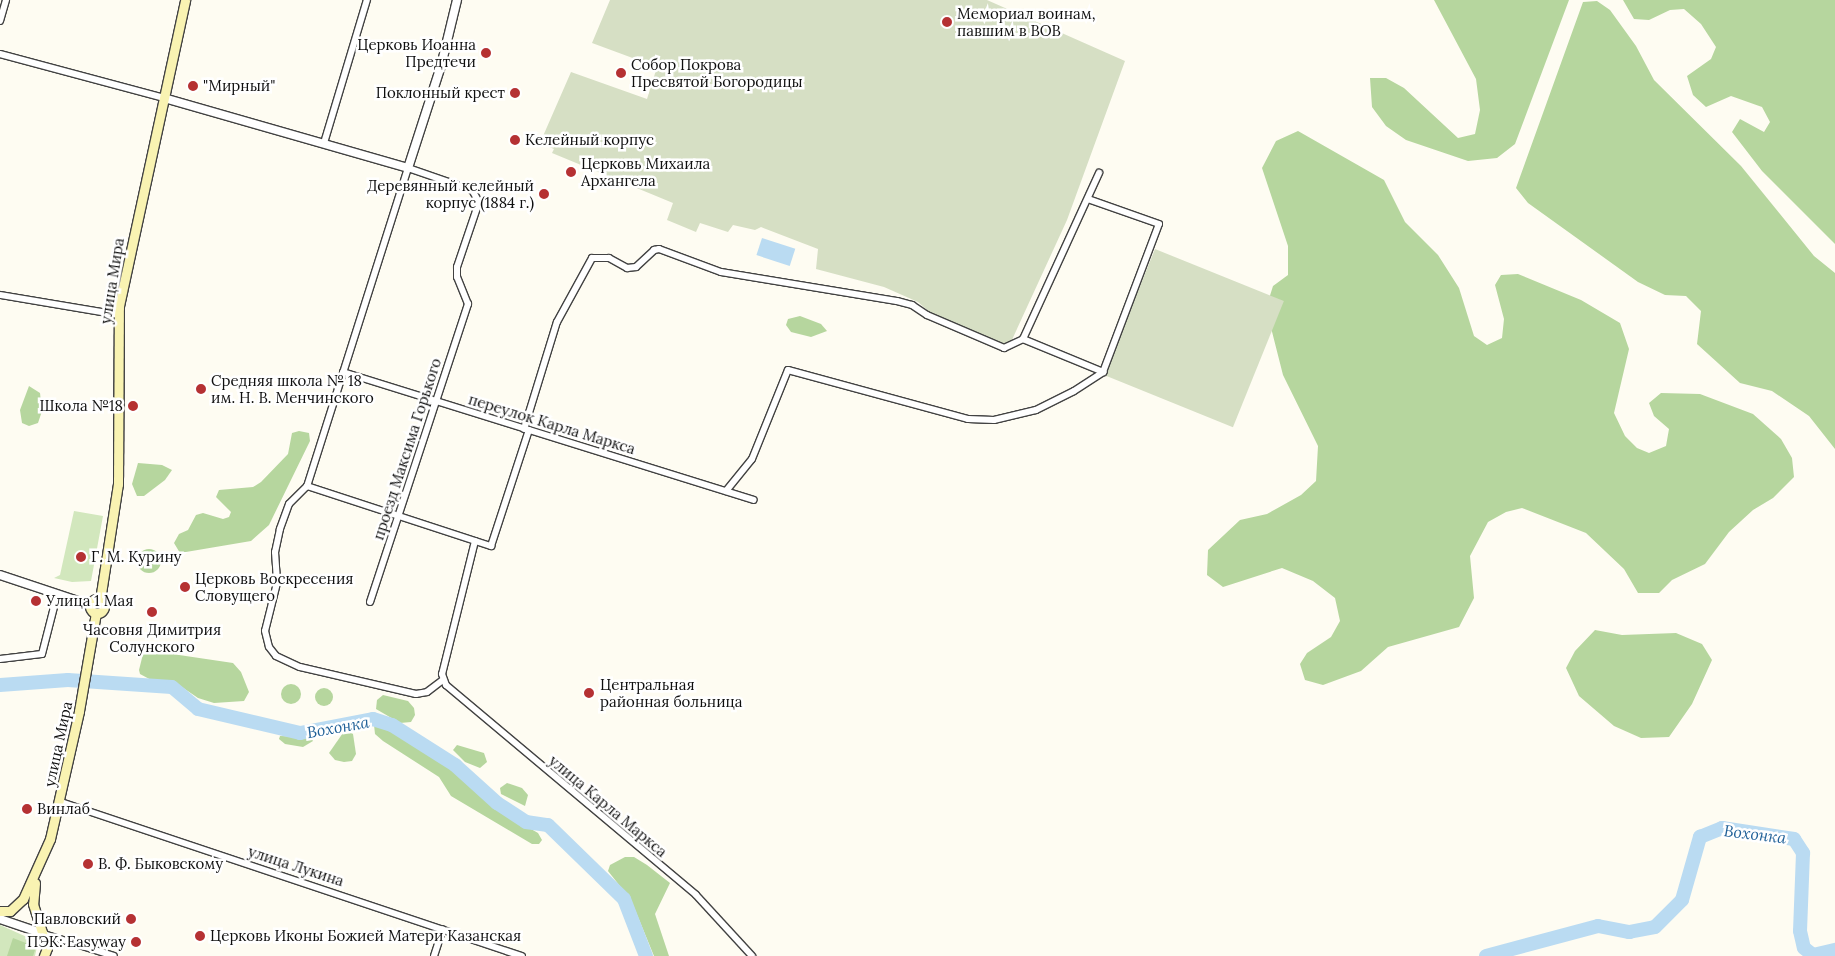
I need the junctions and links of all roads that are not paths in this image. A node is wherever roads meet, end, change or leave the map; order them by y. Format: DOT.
graph roads {
  1 [pos="6,0"];
  2 [pos="184,0"];
  3 [pos="367,0"];
  4 [pos="457,0"];
  5 [pos="0,21"];
  6 [pos="0,54"];
  7 [pos="164,98"];
  8 [pos="324,143"];
  9 [pos="408,168"];
  10 [pos="1099,173"];
  11 [pos="1088,199"];
  12 [pos="0,295"];
  13 [pos="119,315"];
  14 [pos="1024,339"];
  15 [pos="343,372"];
  16 [pos="1103,372"];
  17 [pos="436,402"];
  18 [pos="526,429"];
  19 [pos="307,486"];
  20 [pos="726,491"];
  21 [pos="754,500"];
  22 [pos="398,516"];
  23 [pos="475,541"];
  24 [pos="0,576"];
  25 [pos="57,595"];
  26 [pos="100,600"];
  27 [pos="370,602"];
  28 [pos="90,605"];
  29 [pos="96,613"];
  30 [pos="0,659"];
  31 [pos="443,680"];
  32 [pos="61,802"];
  33 [pos="35,878"];
  34 [pos="0,911"];
  35 [pos="0,919"];
  36 [pos="443,930"];
  37 [pos="44,934"];
  38 [pos="44,956"];
  39 [pos="114,956"];
  40 [pos="434,956"];
  41 [pos="522,956"];
  42 [pos="752,956"];
  1 -- 5 [label="street"];
  2 -- 7 [label="main road, улица Мира"];
  3 -- 8 [label="street"];
  4 -- 9 [label="street"];
  6 -- 7 [label="street"];
  7 -- 8 [label="street"];
  7 -- 13 [label="main road, улица Мира"];
  8 -- 9 [label="street"];
  9 -- 15 [label="street"];
  9 -- 17 [label="street, проезд Максима Горького"];
  10 -- 11 [label="street"];
  11 -- 14 [label="street"];
  11 -- 16 [label="street"];
  12 -- 13 [label="street"];
  13 -- 26 [label="main road, улица Мира"];
  14 -- 16 [label="street"];
  14 -- 18 [label="street"];
  15 -- 17 [label="street, переулок Карла Маркса"];
  15 -- 19 [label="street"];
  16 -- 20 [label="street"];
  17 -- 18 [label="street, переулок Карла Маркса"];
  17 -- 22 [label="street, проезд Максима Горького"];
  18 -- 20 [label="street, переулок Карла Маркса"];
  18 -- 23 [label="street"];
  19 -- 22 [label="street"];
  19 -- 31 [label="street"];
  20 -- 21 [label="street, переулок Карла Маркса"];
  22 -- 23 [label="street"];
  22 -- 27 [label="street, проезд Максима Горького"];
  23 -- 31 [label="street"];
  24 -- 25 [label="street"];
  25 -- 28 [label="street"];
  25 -- 30 [label="street"];
  26 -- 28 [label="main road"];
  26 -- 29 [label="main road, улица Мира"];
  28 -- 29 [label="main road"];
  29 -- 32 [label="main road, улица Мира"];
  31 -- 42 [label="street, улица Карла Маркса"];
  32 -- 33 [label="main road, улица Мира"];
  32 -- 36 [label="street, улица Лукина"];
  33 -- 34 [label="main road"];
  33 -- 37 [label="main road"];
  35 -- 37 [label="street"];
  36 -- 40 [label="street"];
  36 -- 41 [label="street, улица Лукина"];
  37 -- 38 [label="main road"];
  37 -- 39 [label="street"];
}
